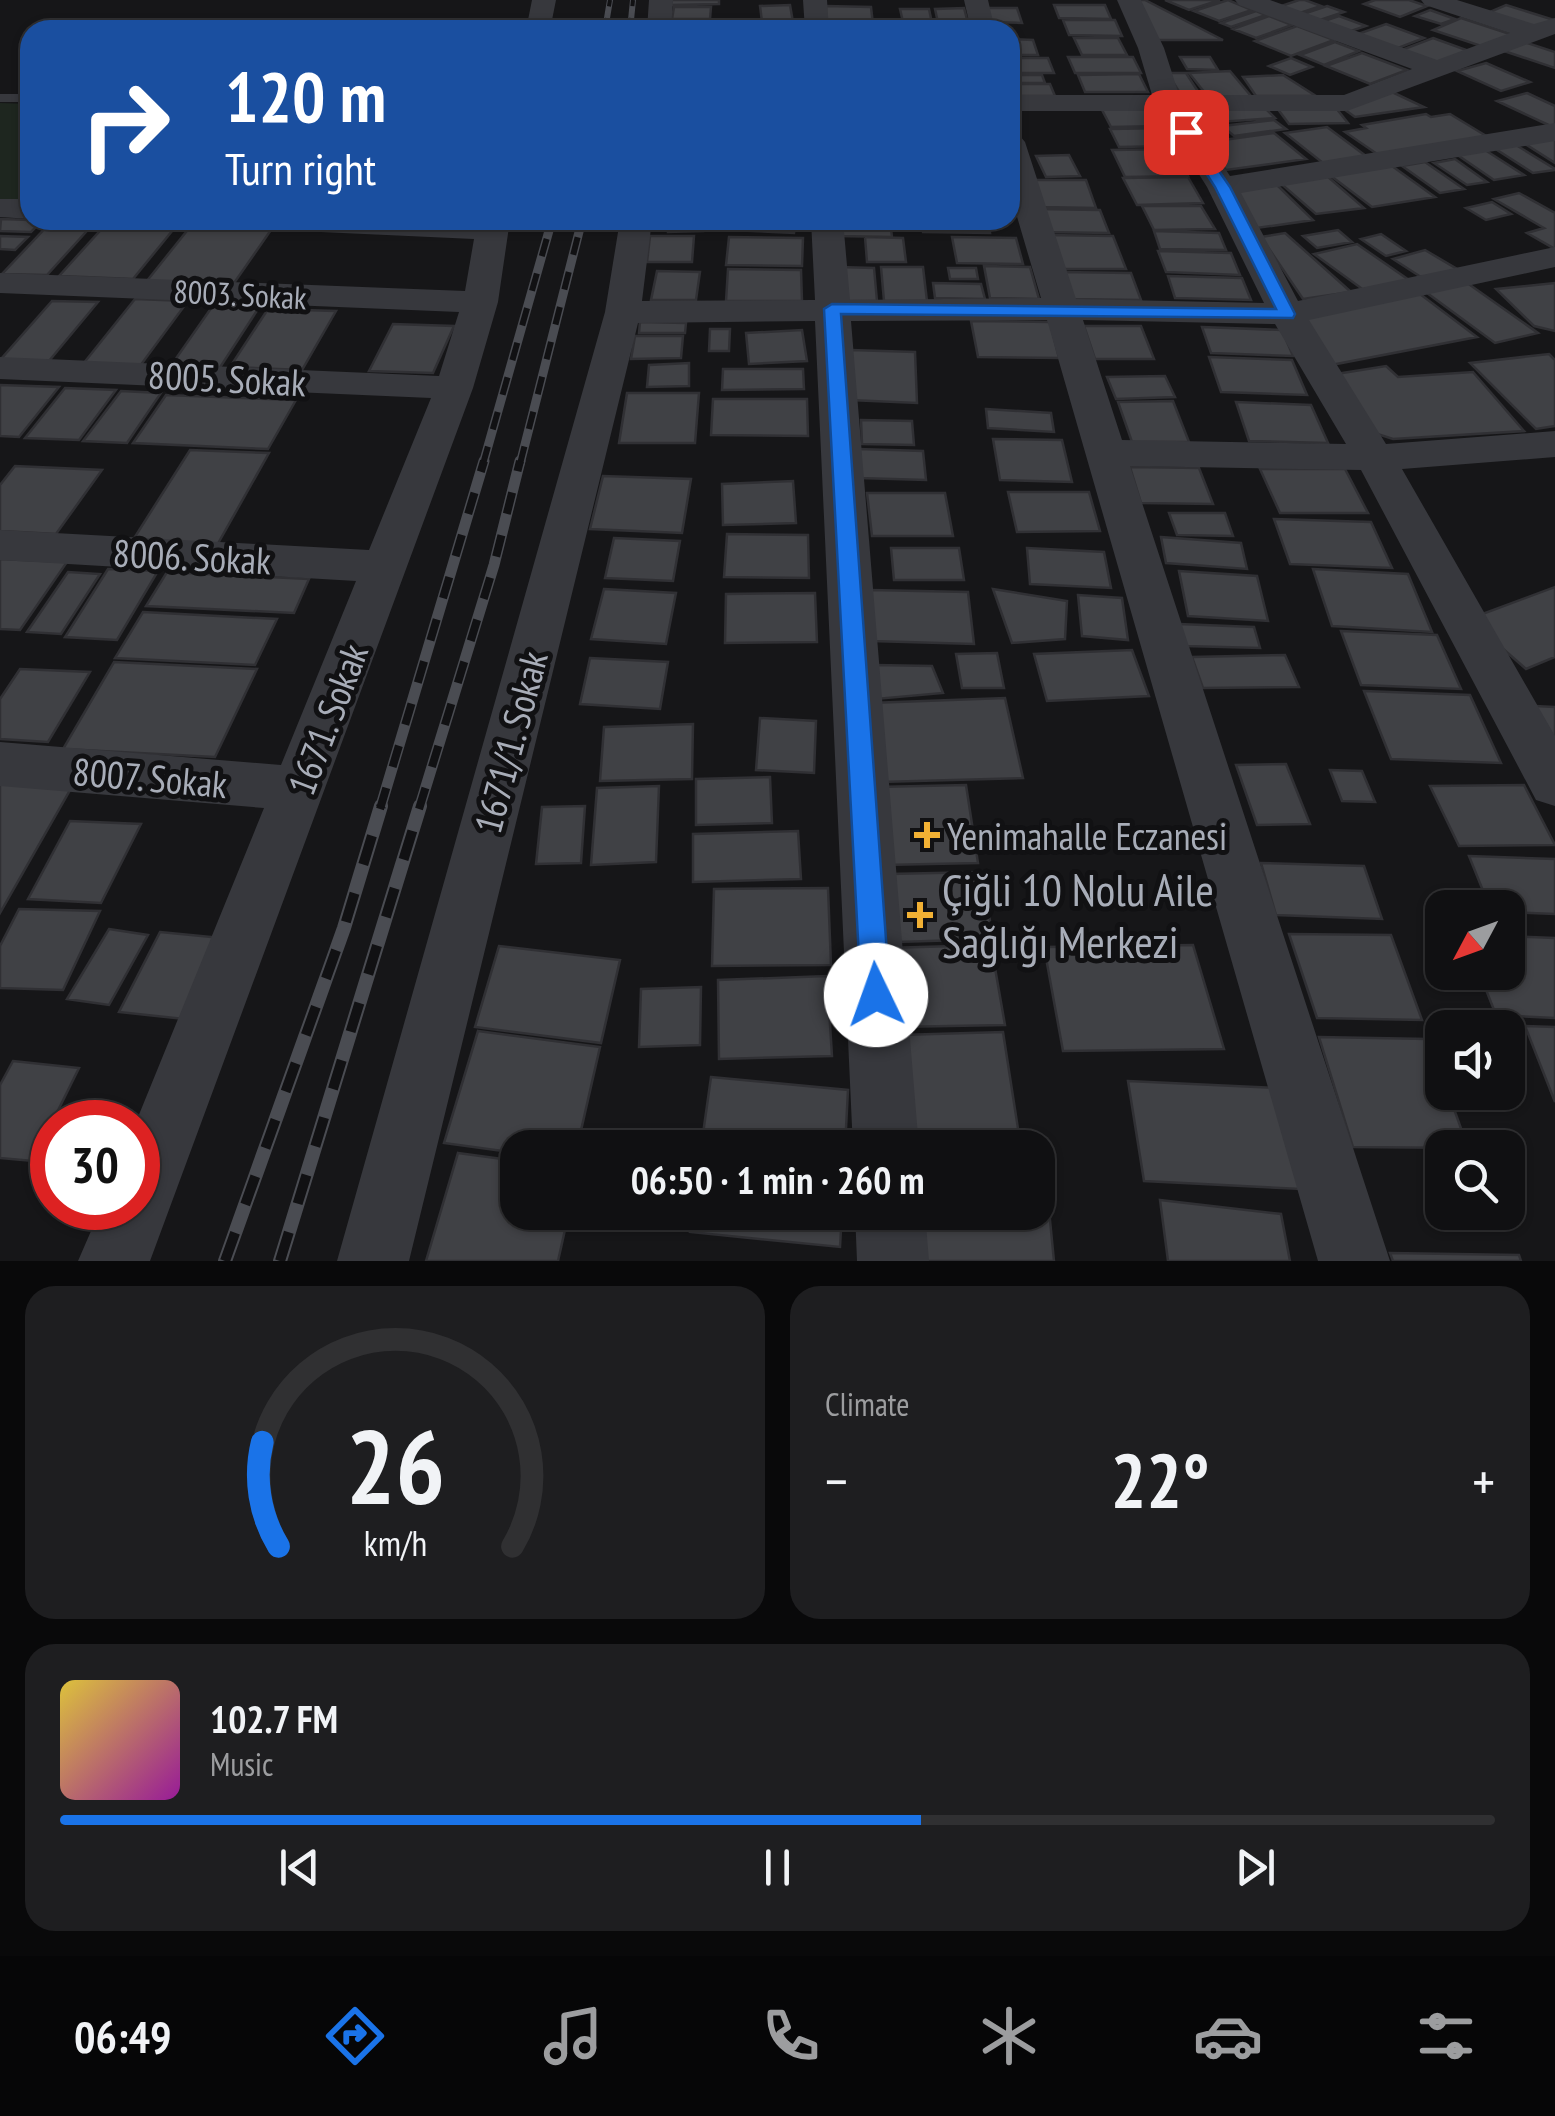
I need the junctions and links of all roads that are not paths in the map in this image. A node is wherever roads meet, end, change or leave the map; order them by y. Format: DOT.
graph roads {
  1 [pos="1130,0"];
  2 [pos="1247,0"];
  3 [pos="1433,0"];
  4 [pos="1545,29"];
  5 [pos="1439,70"];
  6 [pos="1020,103"];
  7 [pos="1169,105"];
  8 [pos="1555,132"];
  9 [pos="1020,176"];
  10 [pos="1222,187"];
  11 [pos="491,230"];
  12 [pos="635,230"];
  13 [pos="828,230"];
  14 [pos="1545,265"];
  15 [pos="0,283"];
  16 [pos="480,302"];
  17 [pos="832,309"];
  18 [pos="1059,309"];
  19 [pos="623,312"];
  20 [pos="1287,314"];
  21 [pos="0,368"];
  22 [pos="454,388"];
  23 [pos="1535,447"];
  24 [pos="1107,453"];
  25 [pos="1373,455"];
  26 [pos="1555,478"];
  27 [pos="0,544"];
  28 [pos="384,567"];
  29 [pos="0,764"];
  30 [pos="1555,784"];
  31 [pos="300,790"];
  32 [pos="885,1130"];
  33 [pos="160,1143"];
  34 [pos="126,1230"];
  35 [pos="891,1230"];
  36 [pos="114,1261"];
  37 [pos="373,1261"];
  38 [pos="893,1261"];
  39 [pos="1354,1261"];
  1 -- 7 [label="street"];
  2 -- 5 [label="street"];
  3 -- 4 [label="street"];
  4 -- 5 [label="street"];
  5 -- 7 [label="street"];
  6 -- 7 [label="street"];
  7 -- 10 [label="street"];
  8 -- 10 [label="street"];
  9 -- 18 [label="street"];
  10 -- 20 [label="street"];
  11 -- 16 [label="street, 1671. Sokak"];
  12 -- 19 [label="street, 1671/1. Sokak"];
  13 -- 17 [label="street"];
  14 -- 20 [label="street"];
  15 -- 16 [label="street, 8003. Sokak"];
  16 -- 22 [label="street, 1671. Sokak"];
  17 -- 18 [label="street"];
  17 -- 19 [label="street"];
  17 -- 32 [label="street"];
  18 -- 20 [label="street"];
  18 -- 24 [label="street"];
  19 -- 37 [label="street, 1671/1. Sokak"];
  20 -- 25 [label="street"];
  21 -- 22 [label="street, 8005. Sokak"];
  22 -- 28 [label="street, 1671. Sokak"];
  23 -- 25 [label="street"];
  23 -- 26 [label="street"];
  24 -- 25 [label="street"];
  24 -- 39 [label="street"];
  25 -- 30 [label="street"];
  27 -- 28 [label="street, 8006. Sokak"];
  28 -- 31 [label="street, 1671. Sokak"];
  29 -- 31 [label="street, 8007. Sokak"];
  31 -- 33 [label="street, 1671. Sokak"];
  34 -- 36 [label="street, 1671. Sokak"];
  35 -- 38 [label="street"];
}
